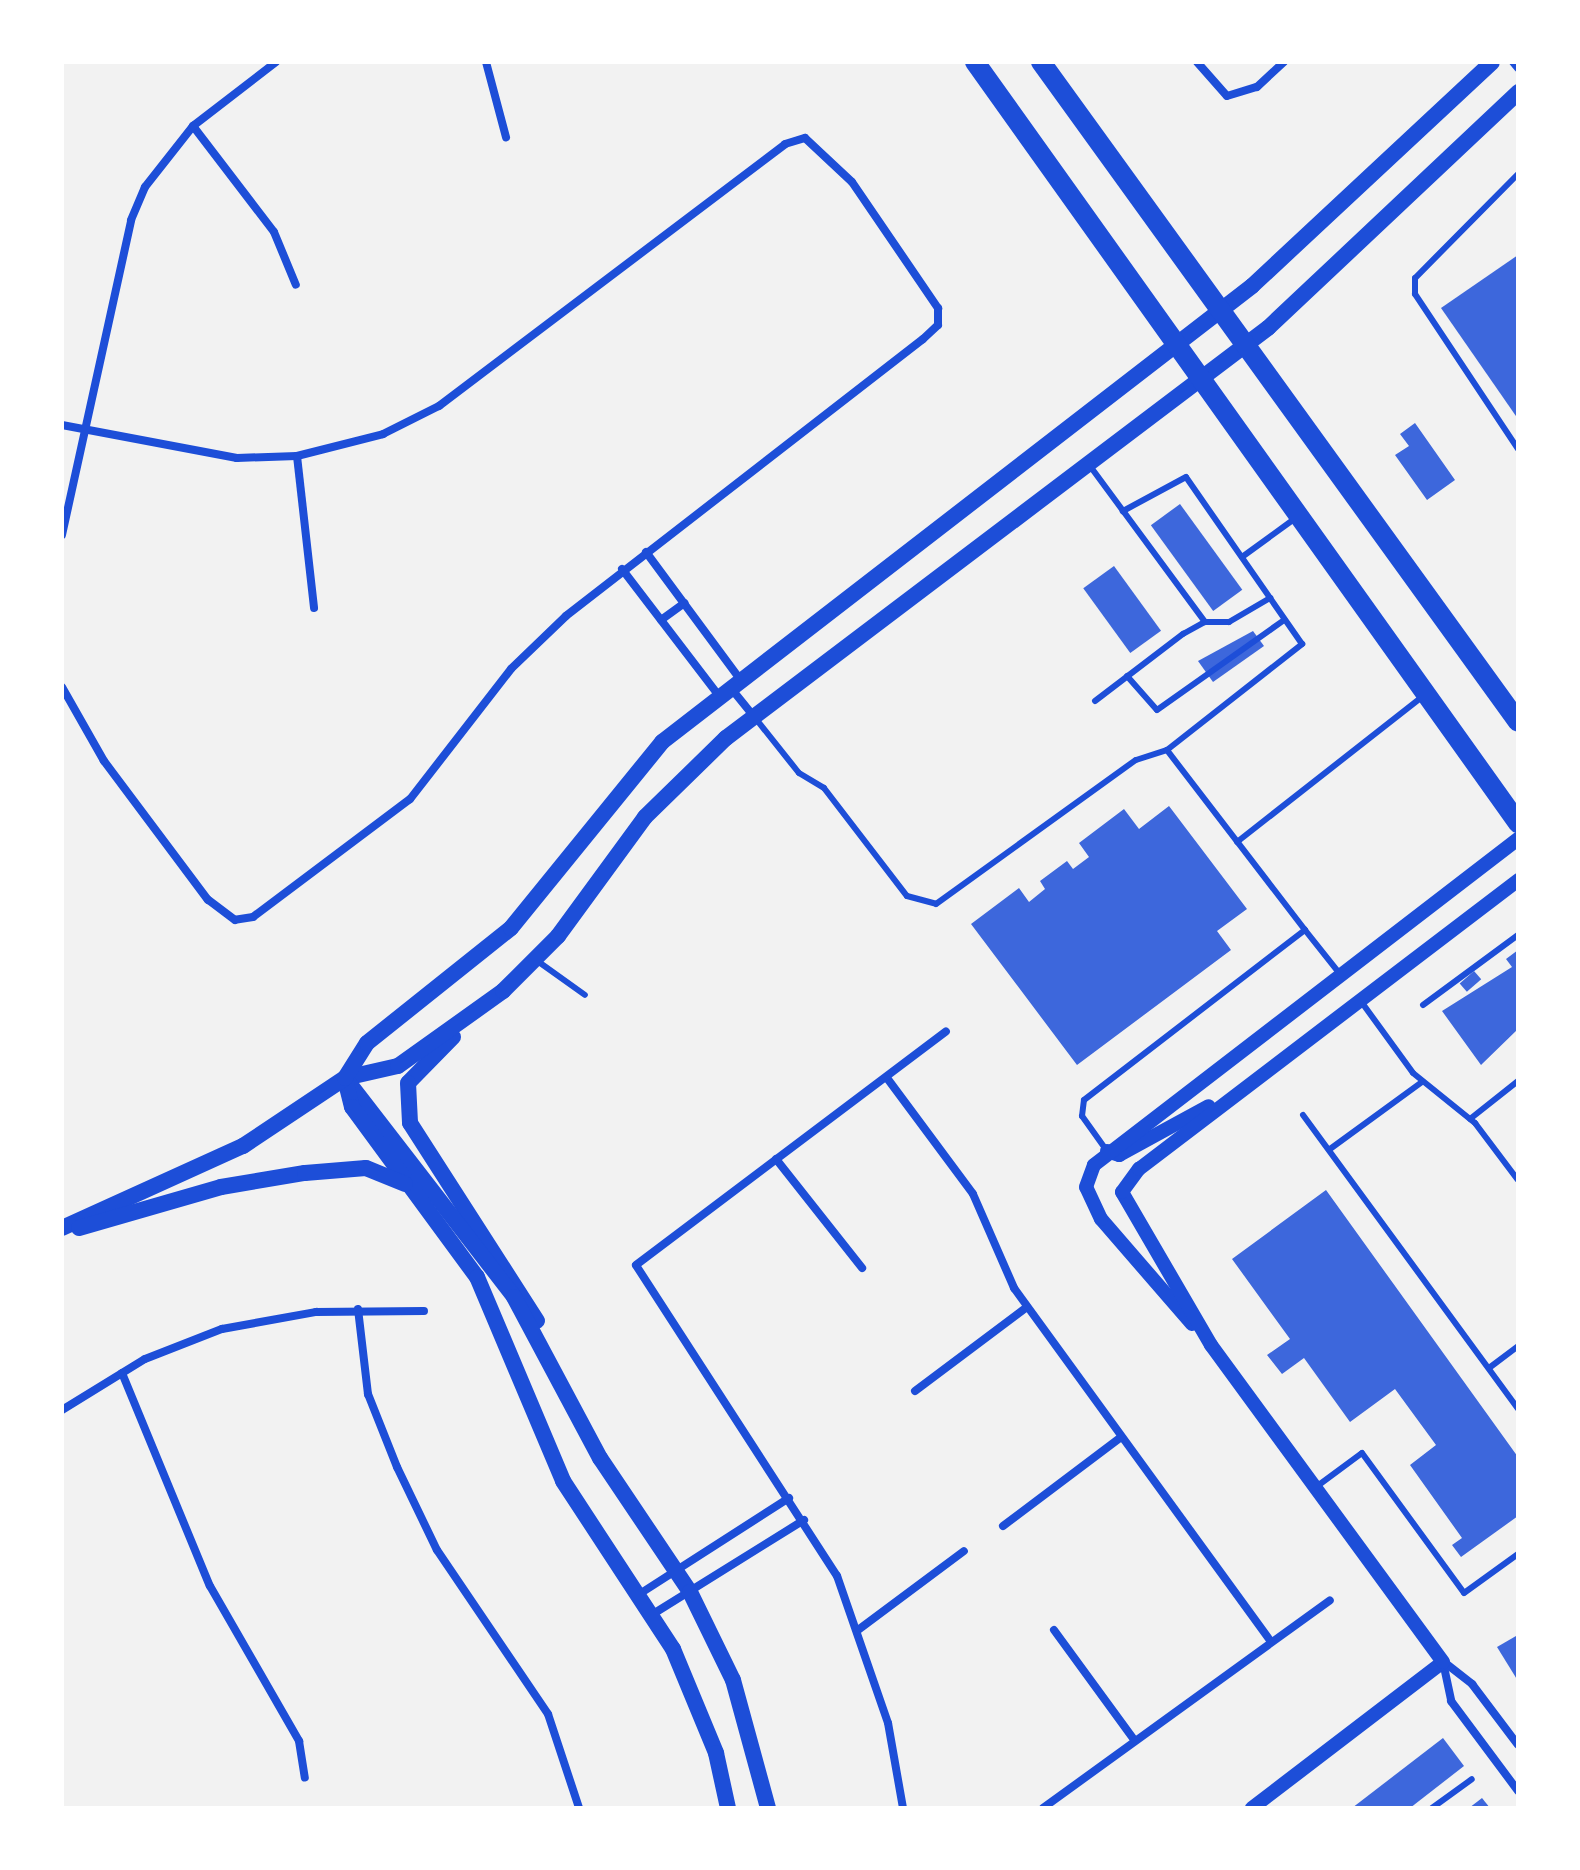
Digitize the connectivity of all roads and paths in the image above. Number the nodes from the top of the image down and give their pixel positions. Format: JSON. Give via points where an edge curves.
{"nodes":[{"id":1,"x":276,"y":62,"type":"edge"},
{"id":2,"x":486,"y":62,"type":"edge"},
{"id":3,"x":975,"y":62,"type":"edge"},
{"id":4,"x":1041,"y":62,"type":"edge"},
{"id":5,"x":1197,"y":62,"type":"edge"},
{"id":6,"x":1284,"y":62,"type":"edge"},
{"id":7,"x":1492,"y":62,"type":"edge"},
{"id":8,"x":1513,"y":62,"type":"edge"},
{"id":9,"x":1518,"y":68,"type":"edge"},
{"id":10,"x":1518,"y":92,"type":"edge"},
{"id":11,"x":193,"y":126,"type":"junction"},
{"id":12,"x":506,"y":137,"type":"dead end"},
{"id":13,"x":1518,"y":174,"type":"edge"},
{"id":14,"x":296,"y":285,"type":"dead end"},
{"id":15,"x":1221,"y":310,"type":"junction"},
{"id":16,"x":1246,"y":344,"type":"junction"},
{"id":17,"x":1177,"y":345,"type":"junction"},
{"id":18,"x":1201,"y":378,"type":"junction"},
{"id":19,"x":62,"y":425,"type":"edge"},
{"id":20,"x":85,"y":429,"type":"junction"},
{"id":21,"x":1518,"y":449,"type":"edge"},
{"id":22,"x":297,"y":456,"type":"junction"},
{"id":23,"x":1088,"y":463,"type":"junction"},
{"id":24,"x":1123,"y":511,"type":"junction"},
{"id":25,"x":1298,"y":516,"type":"junction"},
{"id":26,"x":62,"y":535,"type":"edge"},
{"id":27,"x":646,"y":552,"type":"junction"},
{"id":28,"x":1242,"y":557,"type":"junction"},
{"id":29,"x":622,"y":569,"type":"junction"},
{"id":30,"x":1270,"y":598,"type":"junction"},
{"id":31,"x":684,"y":603,"type":"junction"},
{"id":32,"x":314,"y":608,"type":"dead end"},
{"id":33,"x":661,"y":620,"type":"junction"},
{"id":34,"x":1284,"y":620,"type":"junction"},
{"id":35,"x":1205,"y":622,"type":"junction"},
{"id":36,"x":1127,"y":676,"type":"junction"},
{"id":37,"x":62,"y":687,"type":"edge"},
{"id":38,"x":730,"y":687,"type":"junction"},
{"id":39,"x":1426,"y":694,"type":"junction"},
{"id":40,"x":1095,"y":701,"type":"dead end"},
{"id":41,"x":754,"y":717,"type":"junction"},
{"id":42,"x":1518,"y":722,"type":"edge"},
{"id":43,"x":1167,"y":750,"type":"junction"},
{"id":44,"x":1518,"y":823,"type":"edge"},
{"id":45,"x":1518,"y":839,"type":"edge"},
{"id":46,"x":1237,"y":842,"type":"junction"},
{"id":47,"x":1518,"y":880,"type":"edge"},
{"id":48,"x":1305,"y":930,"type":"junction"},
{"id":49,"x":1518,"y":935,"type":"edge"},
{"id":50,"x":536,"y":960,"type":"junction"},
{"id":51,"x":1342,"y":977,"type":"junction"},
{"id":52,"x":503,"y":991,"type":"junction"},
{"id":53,"x":585,"y":995,"type":"dead end"},
{"id":54,"x":1360,"y":1000,"type":"junction"},
{"id":55,"x":1423,"y":1005,"type":"dead end"},
{"id":56,"x":946,"y":1031,"type":"dead end"},
{"id":57,"x":345,"y":1078,"type":"junction"},
{"id":58,"x":887,"y":1078,"type":"junction"},
{"id":59,"x":1518,"y":1081,"type":"edge"},
{"id":60,"x":1422,"y":1082,"type":"junction"},
{"id":61,"x":1243,"y":1089,"type":"junction"},
{"id":62,"x":1303,"y":1115,"type":"dead end"},
{"id":63,"x":1470,"y":1119,"type":"junction"},
{"id":64,"x":1330,"y":1149,"type":"junction"},
{"id":65,"x":1107,"y":1151,"type":"junction"},
{"id":66,"x":776,"y":1159,"type":"junction"},
{"id":67,"x":1518,"y":1180,"type":"edge"},
{"id":68,"x":412,"y":1188,"type":"junction"},
{"id":69,"x":62,"y":1230,"type":"edge"},
{"id":70,"x":862,"y":1268,"type":"dead end"},
{"id":71,"x":1027,"y":1307,"type":"junction"},
{"id":72,"x":358,"y":1309,"type":"junction"},
{"id":73,"x":424,"y":1311,"type":"dead end"},
{"id":74,"x":1211,"y":1345,"type":"junction"},
{"id":75,"x":1518,"y":1346,"type":"edge"},
{"id":76,"x":550,"y":1356,"type":"junction"},
{"id":77,"x":1489,"y":1368,"type":"junction"},
{"id":78,"x":122,"y":1373,"type":"junction"},
{"id":79,"x":915,"y":1391,"type":"dead end"},
{"id":80,"x":1518,"y":1409,"type":"edge"},
{"id":81,"x":62,"y":1410,"type":"edge"},
{"id":82,"x":1121,"y":1437,"type":"junction"},
{"id":83,"x":1316,"y":1487,"type":"junction"},
{"id":84,"x":789,"y":1498,"type":"junction"},
{"id":85,"x":804,"y":1520,"type":"junction"},
{"id":86,"x":1003,"y":1526,"type":"dead end"},
{"id":87,"x":964,"y":1551,"type":"dead end"},
{"id":88,"x":1518,"y":1554,"type":"edge"},
{"id":89,"x":677,"y":1570,"type":"junction"},
{"id":90,"x":690,"y":1592,"type":"junction"},
{"id":91,"x":641,"y":1593,"type":"junction"},
{"id":92,"x":1330,"y":1600,"type":"dead end"},
{"id":93,"x":653,"y":1614,"type":"junction"},
{"id":94,"x":858,"y":1630,"type":"junction"},
{"id":95,"x":1054,"y":1630,"type":"dead end"},
{"id":96,"x":1270,"y":1641,"type":"junction"},
{"id":97,"x":1443,"y":1662,"type":"junction"},
{"id":98,"x":1135,"y":1741,"type":"junction"},
{"id":99,"x":1518,"y":1745,"type":"edge"},
{"id":100,"x":305,"y":1778,"type":"dead end"},
{"id":101,"x":1472,"y":1779,"type":"dead end"},
{"id":102,"x":1518,"y":1791,"type":"edge"},
{"id":103,"x":579,"y":1808,"type":"edge"},
{"id":104,"x":728,"y":1808,"type":"edge"},
{"id":105,"x":768,"y":1808,"type":"edge"},
{"id":106,"x":903,"y":1808,"type":"edge"},
{"id":107,"x":1043,"y":1808,"type":"edge"},
{"id":108,"x":1252,"y":1808,"type":"edge"},
{"id":109,"x":1432,"y":1808,"type":"edge"}],
"edges":[{"from":1,"to":11,"type":"street"},
{"from":2,"to":12,"type":"street"},
{"from":3,"to":17,"type":"main road"},
{"from":4,"to":15,"type":"main road"},
{"from":5,"to":6,"type":"street","via":[[1227,96],[1257,87]]},
{"from":7,"to":15,"type":"main road"},
{"from":8,"to":9,"type":"street"},
{"from":10,"to":16,"type":"main road"},
{"from":11,"to":14,"type":"street","via":[[274,232]]},
{"from":11,"to":20,"type":"street","via":[[162,159],[131,220]]},
{"from":13,"to":21,"type":"lane","via":[[1415,278],[1415,294]]},
{"from":15,"to":16,"type":"main road"},
{"from":15,"to":17,"type":"main road"},
{"from":16,"to":18,"type":"main road"},
{"from":16,"to":42,"type":"main road"},
{"from":17,"to":18,"type":"main road"},
{"from":17,"to":38,"type":"main road"},
{"from":18,"to":23,"type":"main road"},
{"from":18,"to":25,"type":"main road"},
{"from":19,"to":20,"type":"street"},
{"from":20,"to":22,"type":"street","via":[[205,455]]},
{"from":20,"to":26,"type":"street"},
{"from":22,"to":27,"type":"street","via":[[383,434],[439,406],[785,144],[805,138],[860,193],[933,301],[938,325]]},
{"from":22,"to":32,"type":"street"},
{"from":23,"to":24,"type":"lane"},
{"from":23,"to":41,"type":"main road"},
{"from":24,"to":28,"type":"lane","via":[[1186,477]]},
{"from":24,"to":35,"type":"lane"},
{"from":25,"to":28,"type":"lane"},
{"from":25,"to":39,"type":"main road"},
{"from":27,"to":29,"type":"street"},
{"from":27,"to":31,"type":"street"},
{"from":28,"to":30,"type":"lane"},
{"from":29,"to":33,"type":"street"},
{"from":29,"to":37,"type":"street","via":[[511,669],[389,819],[274,904],[235,920],[185,872],[78,722]]},
{"from":30,"to":34,"type":"lane"},
{"from":30,"to":35,"type":"lane","via":[[1229,622]]},
{"from":31,"to":33,"type":"street"},
{"from":31,"to":38,"type":"street"},
{"from":33,"to":38,"type":"street"},
{"from":34,"to":36,"type":"lane","via":[[1157,710]]},
{"from":34,"to":43,"type":"lane","via":[[1302,644]]},
{"from":35,"to":36,"type":"lane"},
{"from":36,"to":40,"type":"lane"},
{"from":38,"to":41,"type":"street"},
{"from":38,"to":57,"type":"main road","via":[[619,786],[511,928],[367,1043]]},
{"from":39,"to":44,"type":"main road"},
{"from":39,"to":46,"type":"lane"},
{"from":41,"to":43,"type":"lane","via":[[799,773],[824,788],[907,896],[936,904],[1136,760]]},
{"from":41,"to":50,"type":"main road","via":[[645,817]]},
{"from":43,"to":46,"type":"lane"},
{"from":45,"to":51,"type":"street"},
{"from":46,"to":48,"type":"lane"},
{"from":47,"to":54,"type":"street"},
{"from":48,"to":51,"type":"lane"},
{"from":48,"to":65,"type":"lane","via":[[1084,1100],[1082,1116]]},
{"from":49,"to":55,"type":"lane"},
{"from":50,"to":52,"type":"main road"},
{"from":50,"to":53,"type":"lane"},
{"from":51,"to":54,"type":"street"},
{"from":51,"to":65,"type":"street"},
{"from":52,"to":57,"type":"main road","via":[[398,1066]]},
{"from":52,"to":76,"type":"main road","via":[[417,1071],[406,1104],[421,1142],[529,1298]]},
{"from":54,"to":60,"type":"lane"},
{"from":54,"to":61,"type":"street"},
{"from":56,"to":58,"type":"street"},
{"from":57,"to":68,"type":"main road","via":[[352,1107]]},
{"from":57,"to":69,"type":"main road","via":[[243,1146]]},
{"from":57,"to":76,"type":"main road","via":[[514,1297]]},
{"from":58,"to":66,"type":"street"},
{"from":58,"to":71,"type":"street","via":[[973,1194]]},
{"from":59,"to":63,"type":"lane"},
{"from":60,"to":63,"type":"lane"},
{"from":60,"to":64,"type":"lane"},
{"from":61,"to":65,"type":"street","via":[[1119,1155]]},
{"from":61,"to":74,"type":"street","via":[[1126,1183],[1124,1205]]},
{"from":62,"to":64,"type":"lane"},
{"from":63,"to":67,"type":"lane"},
{"from":64,"to":77,"type":"lane"},
{"from":65,"to":74,"type":"street","via":[[1089,1173],[1089,1197],[1125,1252]]},
{"from":66,"to":70,"type":"street"},
{"from":66,"to":84,"type":"street","via":[[636,1265]]},
{"from":68,"to":69,"type":"main road","via":[[366,1168],[317,1171],[221,1187]]},
{"from":68,"to":91,"type":"main road","via":[[477,1277],[563,1481]]},
{"from":71,"to":79,"type":"street"},
{"from":71,"to":82,"type":"street"},
{"from":72,"to":73,"type":"street"},
{"from":72,"to":78,"type":"street","via":[[222,1329]]},
{"from":72,"to":103,"type":"street","via":[[368,1394],[397,1467],[444,1561],[548,1714]]},
{"from":74,"to":83,"type":"street"},
{"from":75,"to":77,"type":"lane"},
{"from":76,"to":89,"type":"main road","via":[[600,1458]]},
{"from":77,"to":80,"type":"lane"},
{"from":78,"to":81,"type":"street"},
{"from":78,"to":100,"type":"street","via":[[210,1586],[299,1741]]},
{"from":82,"to":86,"type":"street"},
{"from":82,"to":96,"type":"street"},
{"from":83,"to":88,"type":"lane","via":[[1362,1453],[1464,1593]]},
{"from":83,"to":97,"type":"street"},
{"from":84,"to":85,"type":"street"},
{"from":84,"to":89,"type":"street"},
{"from":85,"to":90,"type":"street"},
{"from":85,"to":94,"type":"street"},
{"from":87,"to":94,"type":"street"},
{"from":89,"to":90,"type":"main road"},
{"from":89,"to":91,"type":"street"},
{"from":90,"to":93,"type":"street"},
{"from":90,"to":105,"type":"main road","via":[[733,1680]]},
{"from":91,"to":93,"type":"main road"},
{"from":92,"to":96,"type":"street"},
{"from":93,"to":104,"type":"main road","via":[[695,1696]]},
{"from":94,"to":106,"type":"street","via":[[888,1723]]},
{"from":95,"to":98,"type":"street"},
{"from":96,"to":98,"type":"street"},
{"from":97,"to":99,"type":"street","via":[[1472,1684]]},
{"from":97,"to":102,"type":"street","via":[[1451,1701]]},
{"from":97,"to":108,"type":"street"},
{"from":98,"to":107,"type":"street"},
{"from":101,"to":109,"type":"lane"}]}
